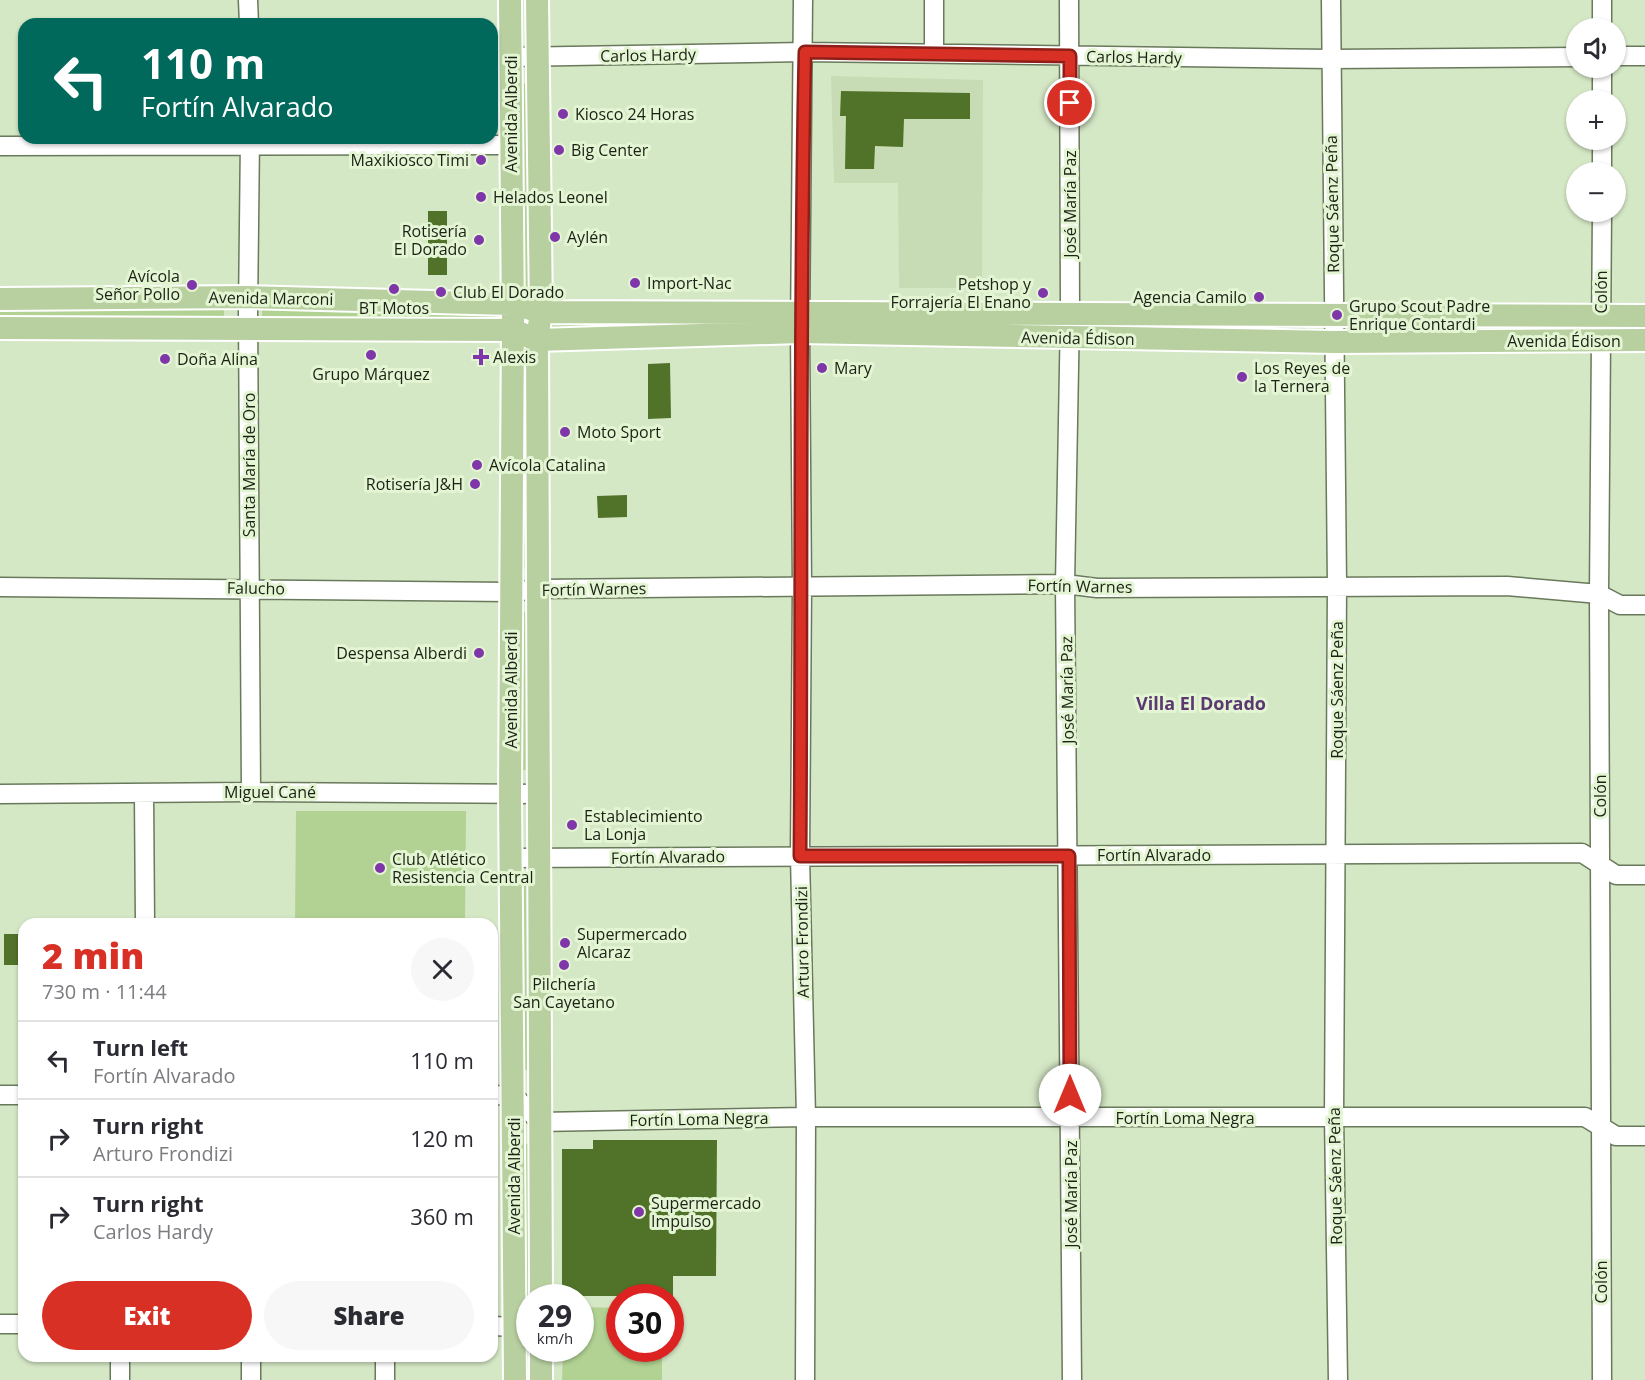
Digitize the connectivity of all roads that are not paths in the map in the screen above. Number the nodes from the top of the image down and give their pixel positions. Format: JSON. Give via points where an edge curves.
{"nodes":[{"id":1,"x":248,"y":0,"type":"edge"},
{"id":2,"x":510,"y":0,"type":"edge"},
{"id":3,"x":537,"y":0,"type":"edge"},
{"id":4,"x":803,"y":0,"type":"edge"},
{"id":5,"x":934,"y":0,"type":"edge"},
{"id":6,"x":1070,"y":0,"type":"edge"},
{"id":7,"x":1331,"y":0,"type":"edge"},
{"id":8,"x":1602,"y":0,"type":"edge"},
{"id":9,"x":249,"y":18,"type":"edge"},
{"id":10,"x":1602,"y":18,"type":"edge"},
{"id":11,"x":805,"y":52,"type":"junction"},
{"id":12,"x":934,"y":53,"type":"junction"},
{"id":13,"x":538,"y":56,"type":"junction"},
{"id":14,"x":1070,"y":56,"type":"junction"},
{"id":15,"x":1626,"y":56,"type":"edge"},
{"id":16,"x":1645,"y":56,"type":"edge"},
{"id":17,"x":511,"y":57,"type":"junction"},
{"id":18,"x":1566,"y":57,"type":"edge"},
{"id":19,"x":1331,"y":59,"type":"junction"},
{"id":20,"x":125,"y":144,"type":"edge"},
{"id":21,"x":250,"y":144,"type":"edge"},
{"id":22,"x":423,"y":144,"type":"edge"},
{"id":23,"x":510,"y":145,"type":"junction"},
{"id":24,"x":0,"y":146,"type":"edge"},
{"id":25,"x":1602,"y":222,"type":"edge"},
{"id":26,"x":248,"y":297,"type":"junction"},
{"id":27,"x":0,"y":299,"type":"edge"},
{"id":28,"x":512,"y":304,"type":"junction"},
{"id":29,"x":541,"y":312,"type":"junction"},
{"id":30,"x":1070,"y":313,"type":"junction"},
{"id":31,"x":1333,"y":315,"type":"junction"},
{"id":32,"x":1601,"y":316,"type":"junction"},
{"id":33,"x":1645,"y":316,"type":"edge"},
{"id":34,"x":800,"y":322,"type":"junction"},
{"id":35,"x":0,"y":328,"type":"edge"},
{"id":36,"x":249,"y":329,"type":"junction"},
{"id":37,"x":513,"y":330,"type":"junction"},
{"id":38,"x":1069,"y":337,"type":"junction"},
{"id":39,"x":537,"y":340,"type":"junction"},
{"id":40,"x":1645,"y":340,"type":"edge"},
{"id":41,"x":1600,"y":341,"type":"junction"},
{"id":42,"x":1334,"y":342,"type":"junction"},
{"id":43,"x":1065,"y":585,"type":"junction"},
{"id":44,"x":1338,"y":585,"type":"junction"},
{"id":45,"x":0,"y":587,"type":"edge"},
{"id":46,"x":250,"y":587,"type":"junction"},
{"id":47,"x":802,"y":587,"type":"junction"},
{"id":48,"x":539,"y":589,"type":"junction"},
{"id":49,"x":511,"y":592,"type":"junction"},
{"id":50,"x":1599,"y":594,"type":"junction"},
{"id":51,"x":1645,"y":605,"type":"edge"},
{"id":52,"x":251,"y":792,"type":"junction"},
{"id":53,"x":510,"y":794,"type":"junction"},
{"id":54,"x":539,"y":794,"type":"junction"},
{"id":55,"x":0,"y":795,"type":"edge"},
{"id":56,"x":144,"y":795,"type":"junction"},
{"id":57,"x":1336,"y":854,"type":"junction"},
{"id":58,"x":800,"y":856,"type":"junction"},
{"id":59,"x":1069,"y":856,"type":"junction"},
{"id":60,"x":512,"y":858,"type":"junction"},
{"id":61,"x":539,"y":858,"type":"junction"},
{"id":62,"x":1600,"y":866,"type":"junction"},
{"id":63,"x":1645,"y":875,"type":"edge"},
{"id":64,"x":145,"y":918,"type":"edge"},
{"id":65,"x":0,"y":1095,"type":"edge"},
{"id":66,"x":18,"y":1095,"type":"edge"},
{"id":67,"x":503,"y":1096,"type":"edge"},
{"id":68,"x":1334,"y":1116,"type":"junction"},
{"id":69,"x":806,"y":1117,"type":"junction"},
{"id":70,"x":1070,"y":1119,"type":"junction"},
{"id":71,"x":540,"y":1122,"type":"junction"},
{"id":72,"x":1600,"y":1127,"type":"junction"},
{"id":73,"x":1645,"y":1136,"type":"edge"},
{"id":74,"x":541,"y":1284,"type":"edge"},
{"id":75,"x":0,"y":1324,"type":"edge"},
{"id":76,"x":18,"y":1324,"type":"edge"},
{"id":77,"x":503,"y":1327,"type":"edge"},
{"id":78,"x":120,"y":1362,"type":"edge"},
{"id":79,"x":251,"y":1362,"type":"edge"},
{"id":80,"x":385,"y":1362,"type":"edge"},
{"id":81,"x":541,"y":1362,"type":"edge"},
{"id":82,"x":120,"y":1380,"type":"edge"},
{"id":83,"x":251,"y":1380,"type":"edge"},
{"id":84,"x":385,"y":1380,"type":"edge"},
{"id":85,"x":515,"y":1380,"type":"edge"},
{"id":86,"x":541,"y":1380,"type":"edge"},
{"id":87,"x":805,"y":1380,"type":"edge"},
{"id":88,"x":1072,"y":1380,"type":"edge"},
{"id":89,"x":1338,"y":1380,"type":"edge"},
{"id":90,"x":1602,"y":1380,"type":"edge"}],
"edges":[{"from":1,"to":9,"type":"street"},
{"from":2,"to":17,"type":"main road","name":"Avenida Alberdi"},
{"from":3,"to":13,"type":"main road","name":"Avenida Alberdi"},
{"from":4,"to":11,"type":"street","name":"Arturo Frondizi"},
{"from":5,"to":12,"type":"street"},
{"from":6,"to":14,"type":"street","name":"José María Paz"},
{"from":7,"to":19,"type":"street","name":"Roque Sáenz Peña"},
{"from":8,"to":10,"type":"street"},
{"from":11,"to":12,"type":"street","name":"Carlos Hardy"},
{"from":11,"to":13,"type":"street","name":"Carlos Hardy"},
{"from":11,"to":34,"type":"street","name":"Arturo Frondizi"},
{"from":12,"to":14,"type":"street","name":"Carlos Hardy"},
{"from":13,"to":17,"type":"street","name":"Carlos Hardy"},
{"from":13,"to":29,"type":"main road","name":"Avenida Alberdi"},
{"from":14,"to":19,"type":"street","name":"Carlos Hardy"},
{"from":14,"to":30,"type":"street","name":"José María Paz"},
{"from":15,"to":16,"type":"street"},
{"from":17,"to":23,"type":"main road","name":"Avenida Alberdi"},
{"from":18,"to":19,"type":"street","name":"Carlos Hardy"},
{"from":19,"to":31,"type":"street","name":"Roque Sáenz Peña"},
{"from":20,"to":24,"type":"street"},
{"from":21,"to":26,"type":"street","name":"Santa María de Oro"},
{"from":22,"to":23,"type":"street"},
{"from":23,"to":28,"type":"main road","name":"Avenida Alberdi"},
{"from":25,"to":32,"type":"street","name":"Colón"},
{"from":26,"to":27,"type":"main road","name":"Avenida Marconi"},
{"from":26,"to":28,"type":"main road","name":"Avenida Marconi"},
{"from":26,"to":36,"type":"street","name":"Santa María de Oro"},
{"from":28,"to":29,"type":"main road","name":"Avenida Marconi"},
{"from":28,"to":37,"type":"main road","name":"Avenida Alberdi"},
{"from":29,"to":34,"type":"main road","name":"Avenida Édison"},
{"from":29,"to":39,"type":"main road","name":"Avenida Alberdi"},
{"from":30,"to":31,"type":"main road","name":"Avenida Édison"},
{"from":30,"to":34,"type":"main road","name":"Avenida Édison"},
{"from":30,"to":38,"type":"street","name":"José María Paz"},
{"from":31,"to":32,"type":"main road","name":"Avenida Édison"},
{"from":31,"to":42,"type":"street","name":"Roque Sáenz Peña"},
{"from":32,"to":33,"type":"main road","name":"Avenida Édison"},
{"from":32,"to":41,"type":"street","name":"Colón"},
{"from":34,"to":38,"type":"main road","name":"Avenida Édison"},
{"from":34,"to":39,"type":"main road","name":"Avenida Édison"},
{"from":34,"to":47,"type":"street","name":"Arturo Frondizi"},
{"from":35,"to":36,"type":"main road","name":"Avenida Marconi"},
{"from":36,"to":37,"type":"main road","name":"Avenida Marconi"},
{"from":36,"to":46,"type":"street","name":"Santa María de Oro"},
{"from":37,"to":39,"type":"main road","name":"Avenida Édison"},
{"from":37,"to":49,"type":"main road","name":"Avenida Alberdi"},
{"from":38,"to":42,"type":"main road","name":"Avenida Édison"},
{"from":38,"to":43,"type":"street","name":"José María Paz"},
{"from":39,"to":48,"type":"main road","name":"Avenida Alberdi"},
{"from":40,"to":41,"type":"main road","name":"Avenida Édison"},
{"from":41,"to":42,"type":"main road","name":"Avenida Édison"},
{"from":41,"to":50,"type":"street","name":"Colón"},
{"from":42,"to":44,"type":"street","name":"Roque Sáenz Peña"},
{"from":43,"to":44,"type":"street","name":"Fortín Warnes","via":[[1097,588]]},
{"from":43,"to":47,"type":"street","name":"Fortín Warnes"},
{"from":43,"to":59,"type":"street","name":"José María Paz"},
{"from":44,"to":50,"type":"street","name":"Fortín Warnes","via":[[1507,586]]},
{"from":44,"to":57,"type":"street","name":"Roque Sáenz Peña"},
{"from":45,"to":46,"type":"street","name":"Falucho"},
{"from":46,"to":49,"type":"street","name":"Falucho"},
{"from":46,"to":52,"type":"street","name":"Santa María de Oro"},
{"from":47,"to":48,"type":"street","name":"Fortín Warnes"},
{"from":47,"to":58,"type":"street","name":"Arturo Frondizi"},
{"from":48,"to":49,"type":"street","name":"Fortín Warnes"},
{"from":48,"to":54,"type":"main road","name":"Avenida Alberdi"},
{"from":49,"to":53,"type":"main road","name":"Avenida Alberdi"},
{"from":50,"to":51,"type":"street","name":"Fortín Warnes","via":[[1620,605]]},
{"from":50,"to":62,"type":"street","name":"Colón"},
{"from":52,"to":53,"type":"street","name":"Miguel Cané"},
{"from":52,"to":56,"type":"street","name":"Miguel Cané"},
{"from":53,"to":54,"type":"street","name":"Miguel Cané"},
{"from":53,"to":60,"type":"main road","name":"Avenida Alberdi"},
{"from":54,"to":61,"type":"main road","name":"Avenida Alberdi"},
{"from":55,"to":56,"type":"street","name":"Miguel Cané"},
{"from":56,"to":64,"type":"street"},
{"from":57,"to":59,"type":"street","name":"Fortín Alvarado"},
{"from":57,"to":62,"type":"street","name":"Fortín Alvarado","via":[[1582,853]]},
{"from":57,"to":68,"type":"street","name":"Roque Sáenz Peña"},
{"from":58,"to":59,"type":"street","name":"Fortín Alvarado"},
{"from":58,"to":61,"type":"street","name":"Fortín Alvarado"},
{"from":58,"to":69,"type":"street","name":"Arturo Frondizi"},
{"from":59,"to":70,"type":"street","name":"José María Paz"},
{"from":60,"to":61,"type":"street","name":"Fortín Alvarado"},
{"from":60,"to":67,"type":"main road","name":"Avenida Alberdi"},
{"from":61,"to":71,"type":"main road","name":"Avenida Alberdi"},
{"from":62,"to":63,"type":"street","name":"Fortín Alvarado","via":[[1616,875]]},
{"from":62,"to":72,"type":"street","name":"Colón"},
{"from":65,"to":66,"type":"street"},
{"from":67,"to":71,"type":"street"},
{"from":67,"to":77,"type":"main road","name":"Avenida Alberdi"},
{"from":68,"to":70,"type":"street","name":"Fortín Loma Negra"},
{"from":68,"to":72,"type":"street","name":"Fortín Loma Negra","via":[[1585,1117]]},
{"from":68,"to":89,"type":"street","name":"Roque Sáenz Peña"},
{"from":69,"to":70,"type":"street","name":"Fortín Loma Negra"},
{"from":69,"to":71,"type":"street","name":"Fortín Loma Negra"},
{"from":69,"to":87,"type":"street","name":"Arturo Frondizi"},
{"from":70,"to":88,"type":"street","name":"José María Paz"},
{"from":71,"to":74,"type":"main road","name":"Avenida Alberdi"},
{"from":72,"to":73,"type":"street","name":"Fortín Loma Negra","via":[[1616,1136]]},
{"from":72,"to":90,"type":"street","name":"Colón"},
{"from":75,"to":76,"type":"street"},
{"from":77,"to":85,"type":"main road","name":"Avenida Alberdi"},
{"from":78,"to":82,"type":"street"},
{"from":79,"to":83,"type":"street"},
{"from":80,"to":84,"type":"street"},
{"from":81,"to":86,"type":"main road"}]}
